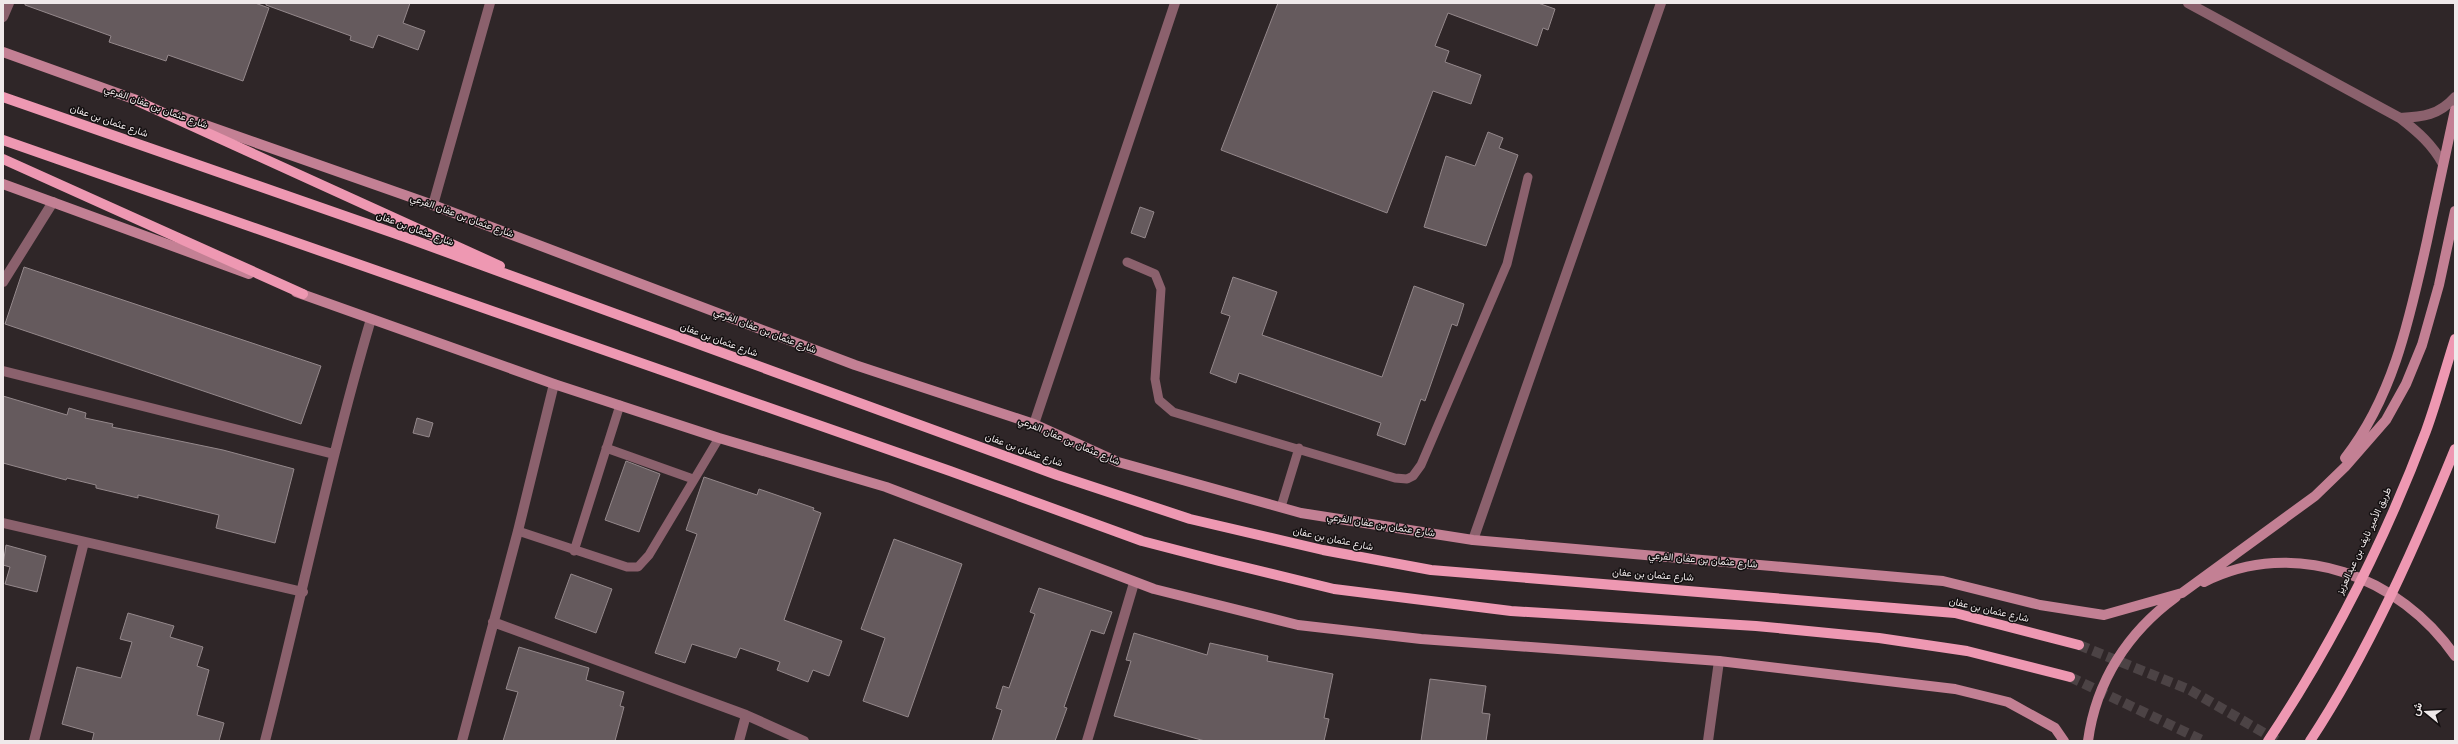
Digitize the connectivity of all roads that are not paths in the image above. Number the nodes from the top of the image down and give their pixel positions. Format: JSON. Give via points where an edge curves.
{"nodes":[{"id":1,"x":9,"y":3,"type":"edge"},
{"id":2,"x":490,"y":3,"type":"edge"},
{"id":3,"x":1175,"y":3,"type":"edge"},
{"id":4,"x":1661,"y":3,"type":"edge"},
{"id":5,"x":2188,"y":3,"type":"edge"},
{"id":6,"x":3,"y":17,"type":"edge"},
{"id":7,"x":3,"y":52,"type":"edge"},
{"id":8,"x":3,"y":97,"type":"edge"},
{"id":9,"x":2455,"y":97,"type":"edge"},
{"id":10,"x":134,"y":100,"type":"junction"},
{"id":11,"x":2455,"y":110,"type":"edge"},
{"id":12,"x":2400,"y":118,"type":"junction"},
{"id":13,"x":3,"y":140,"type":"edge"},
{"id":14,"x":3,"y":159,"type":"edge"},
{"id":15,"x":2443,"y":164,"type":"junction"},
{"id":16,"x":1528,"y":178,"type":"dead end"},
{"id":17,"x":3,"y":184,"type":"edge"},
{"id":18,"x":53,"y":202,"type":"junction"},
{"id":19,"x":433,"y":205,"type":"junction"},
{"id":20,"x":2455,"y":211,"type":"edge"},
{"id":21,"x":1127,"y":262,"type":"dead end"},
{"id":22,"x":3,"y":282,"type":"edge"},
{"id":23,"x":303,"y":294,"type":"junction"},
{"id":24,"x":578,"y":302,"type":"junction"},
{"id":25,"x":371,"y":319,"type":"junction"},
{"id":26,"x":2455,"y":339,"type":"edge"},
{"id":27,"x":3,"y":371,"type":"edge"},
{"id":28,"x":554,"y":384,"type":"junction"},
{"id":29,"x":620,"y":405,"type":"junction"},
{"id":30,"x":1034,"y":424,"type":"junction"},
{"id":31,"x":719,"y":438,"type":"junction"},
{"id":32,"x":606,"y":448,"type":"junction"},
{"id":33,"x":1299,"y":448,"type":"junction"},
{"id":34,"x":2455,"y":450,"type":"edge"},
{"id":35,"x":334,"y":454,"type":"junction"},
{"id":36,"x":694,"y":479,"type":"junction"},
{"id":37,"x":2315,"y":496,"type":"junction"},
{"id":38,"x":1281,"y":507,"type":"junction"},
{"id":39,"x":3,"y":523,"type":"edge"},
{"id":40,"x":518,"y":531,"type":"junction"},
{"id":41,"x":1473,"y":540,"type":"junction"},
{"id":42,"x":84,"y":542,"type":"junction"},
{"id":43,"x":574,"y":551,"type":"junction"},
{"id":44,"x":1134,"y":583,"type":"junction"},
{"id":45,"x":303,"y":592,"type":"junction"},
{"id":46,"x":2182,"y":593,"type":"junction"},
{"id":47,"x":493,"y":622,"type":"junction"},
{"id":48,"x":2079,"y":645,"type":"tunnel mouth"},
{"id":49,"x":2455,"y":656,"type":"edge"},
{"id":50,"x":1719,"y":661,"type":"junction"},
{"id":51,"x":2070,"y":677,"type":"tunnel mouth"},
{"id":52,"x":746,"y":715,"type":"junction"},
{"id":53,"x":34,"y":741,"type":"edge"},
{"id":54,"x":265,"y":741,"type":"edge"},
{"id":55,"x":462,"y":741,"type":"edge"},
{"id":56,"x":739,"y":741,"type":"edge"},
{"id":57,"x":804,"y":741,"type":"edge"},
{"id":58,"x":1087,"y":741,"type":"edge"},
{"id":59,"x":1708,"y":741,"type":"edge"},
{"id":60,"x":2064,"y":741,"type":"edge"},
{"id":61,"x":2088,"y":741,"type":"edge"},
{"id":62,"x":2268,"y":741,"type":"edge"},
{"id":63,"x":2310,"y":741,"type":"edge"}],
"edges":[{"from":1,"to":6,"type":"street"},
{"from":2,"to":19,"type":"street"},
{"from":3,"to":30,"type":"street"},
{"from":4,"to":41,"type":"street"},
{"from":5,"to":12,"type":"street"},
{"from":7,"to":10,"type":"main road","name":"شارع عثمان بن عفان الفرعي"},
{"from":8,"to":24,"type":"main road","name":"شارع عثمان بن عفان","via":[[405,237]]},
{"from":9,"to":12,"type":"street","via":[[2436,113]]},
{"from":10,"to":19,"type":"main road","name":"شارع عثمان بن عفان الفرعي"},
{"from":10,"to":24,"type":"main road"},
{"from":11,"to":15,"type":"main road"},
{"from":12,"to":15,"type":"street","via":[[2436,150]]},
{"from":13,"to":51,"type":"main road","via":[[1142,541],[1334,589],[1511,611],[1756,626],[1879,638],[1967,651]]},
{"from":14,"to":23,"type":"main road"},
{"from":15,"to":37,"type":"main road","via":[[2420,274],[2395,363],[2368,424]]},
{"from":16,"to":33,"type":"lane","via":[[1507,264],[1421,465],[1413,476],[1407,479],[1385,476]]},
{"from":17,"to":18,"type":"main road"},
{"from":18,"to":22,"type":"street"},
{"from":18,"to":23,"type":"main road"},
{"from":19,"to":30,"type":"main road","name":"شارع عثمان بن عفان الفرعي","via":[[855,365]]},
{"from":20,"to":37,"type":"main road","via":[[2422,345],[2406,384],[2386,420],[2345,467]]},
{"from":21,"to":33,"type":"lane","via":[[1155,274],[1161,289],[1155,379],[1159,400],[1173,412]]},
{"from":23,"to":25,"type":"main road"},
{"from":24,"to":48,"type":"main road","name":"شارع عثمان بن عفان","via":[[1057,475],[1190,519],[1323,550],[1431,570],[1955,613]]},
{"from":25,"to":28,"type":"main road"},
{"from":25,"to":35,"type":"street"},
{"from":26,"to":62,"type":"main road","name":"طريق الأمير نايف بن عبدالعزيز","via":[[2426,430],[2390,519],[2335,630]]},
{"from":27,"to":35,"type":"street"},
{"from":28,"to":29,"type":"main road"},
{"from":28,"to":40,"type":"street"},
{"from":29,"to":31,"type":"main road"},
{"from":29,"to":32,"type":"lane"},
{"from":30,"to":38,"type":"main road","name":"شارع عثمان بن عفان الفرعي","via":[[1118,462]]},
{"from":31,"to":36,"type":"lane"},
{"from":31,"to":44,"type":"main road","via":[[886,487]]},
{"from":32,"to":36,"type":"lane"},
{"from":32,"to":43,"type":"lane"},
{"from":33,"to":38,"type":"lane"},
{"from":34,"to":63,"type":"main road","via":[[2421,533],[2360,654]]},
{"from":35,"to":45,"type":"street"},
{"from":36,"to":43,"type":"lane","via":[[649,556],[638,567],[627,567]]},
{"from":37,"to":46,"type":"main road"},
{"from":38,"to":41,"type":"main road","name":"شارع عثمان بن عفان الفرعي","via":[[1301,513]]},
{"from":39,"to":42,"type":"street"},
{"from":40,"to":43,"type":"lane"},
{"from":40,"to":47,"type":"street"},
{"from":41,"to":46,"type":"main road","name":"شارع عثمان بن عفان الفرعي","via":[[1943,581],[2040,605],[2104,615]]},
{"from":42,"to":45,"type":"street"},
{"from":42,"to":53,"type":"street"},
{"from":44,"to":50,"type":"main road","via":[[1298,625],[1421,639]]},
{"from":44,"to":58,"type":"street"},
{"from":45,"to":54,"type":"street"},
{"from":46,"to":49,"type":"main road","via":[[2211,579],[2241,569],[2273,564],[2305,564],[2336,570],[2366,580],[2395,595],[2420,614],[2442,637]]},
{"from":46,"to":61,"type":"main road","via":[[2145,622],[2116,660],[2096,703]]},
{"from":47,"to":52,"type":"street"},
{"from":47,"to":55,"type":"street"},
{"from":50,"to":59,"type":"street"},
{"from":50,"to":60,"type":"main road","via":[[1955,689],[2008,702],[2055,728]]},
{"from":52,"to":56,"type":"street"},
{"from":52,"to":57,"type":"street"}]}
